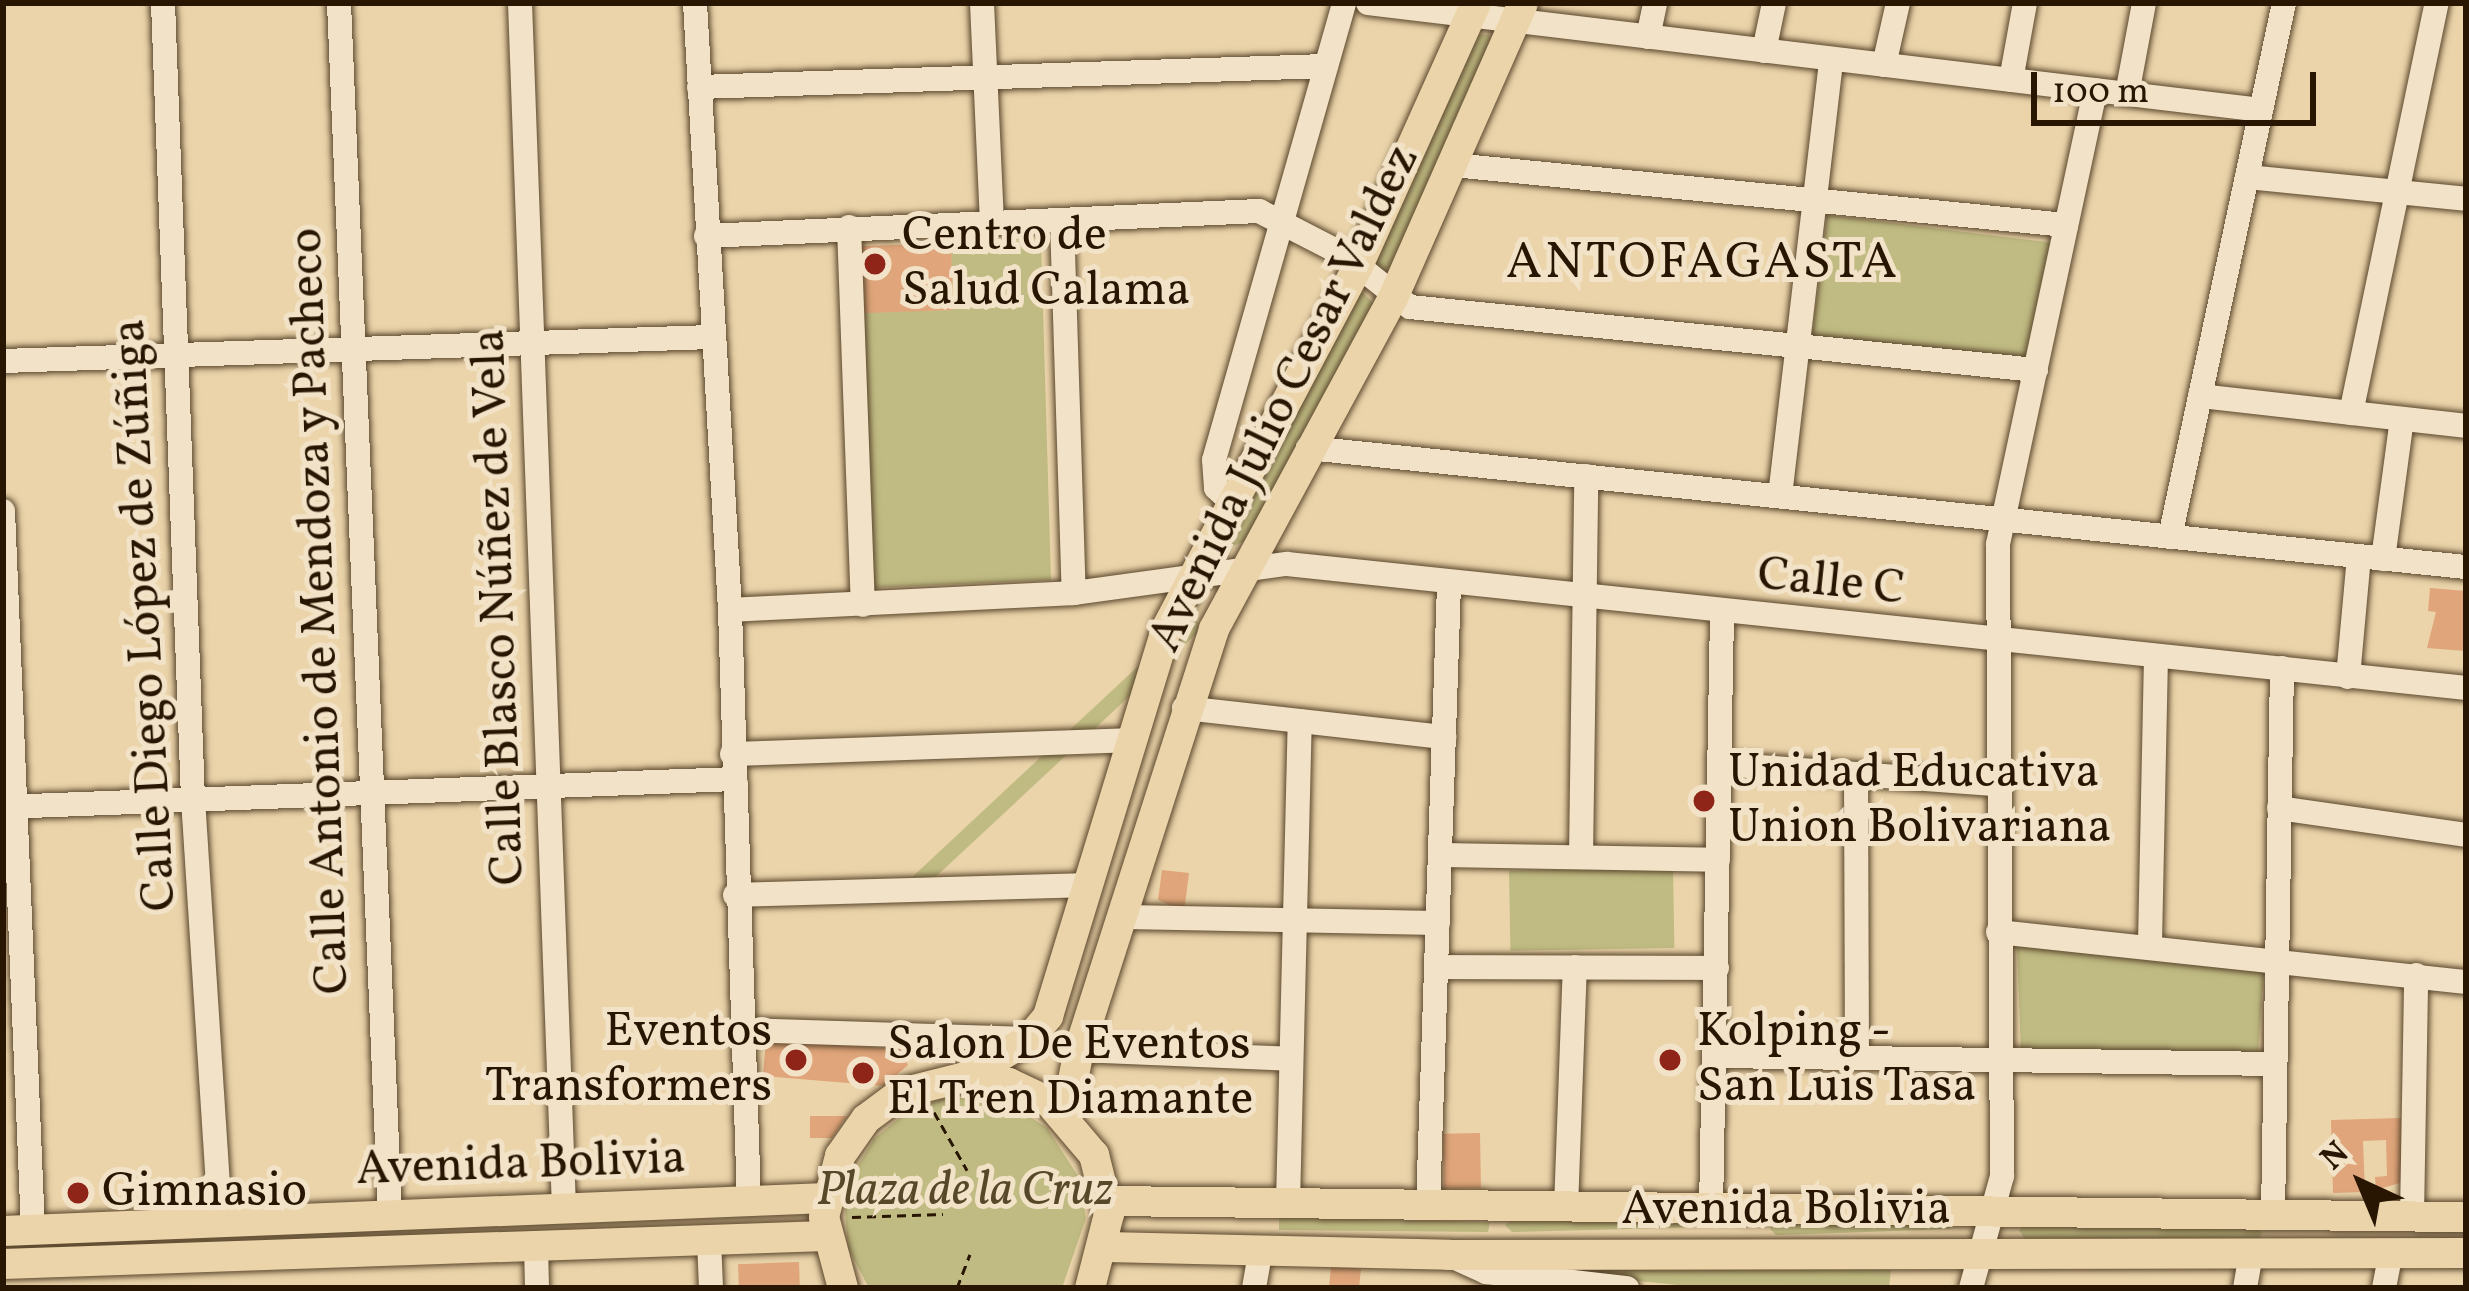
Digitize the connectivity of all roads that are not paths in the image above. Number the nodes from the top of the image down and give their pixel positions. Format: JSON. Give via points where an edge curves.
{"nodes":[{"id":1,"x":163,"y":3,"type":"edge"},
{"id":2,"x":339,"y":3,"type":"edge"},
{"id":3,"x":520,"y":3,"type":"edge"},
{"id":4,"x":695,"y":3,"type":"edge"},
{"id":5,"x":982,"y":3,"type":"edge"},
{"id":6,"x":1344,"y":3,"type":"edge"},
{"id":7,"x":1368,"y":3,"type":"edge"},
{"id":8,"x":1654,"y":3,"type":"edge"},
{"id":9,"x":1774,"y":3,"type":"edge"},
{"id":10,"x":1898,"y":3,"type":"edge"},
{"id":11,"x":2026,"y":3,"type":"edge"},
{"id":12,"x":2144,"y":3,"type":"edge"},
{"id":13,"x":2284,"y":3,"type":"edge"},
{"id":14,"x":2437,"y":3,"type":"edge"},
{"id":15,"x":1473,"y":9,"type":"edge"},
{"id":16,"x":1519,"y":12,"type":"edge"},
{"id":17,"x":1648,"y":37,"type":"junction"},
{"id":18,"x":1764,"y":51,"type":"junction"},
{"id":19,"x":1831,"y":59,"type":"junction"},
{"id":20,"x":1884,"y":65,"type":"junction"},
{"id":21,"x":1326,"y":66,"type":"junction"},
{"id":22,"x":983,"y":73,"type":"junction"},
{"id":23,"x":2011,"y":80,"type":"junction"},
{"id":24,"x":699,"y":87,"type":"junction"},
{"id":25,"x":2095,"y":90,"type":"junction"},
{"id":26,"x":2127,"y":94,"type":"junction"},
{"id":27,"x":2261,"y":110,"type":"junction"},
{"id":28,"x":1453,"y":165,"type":"junction"},
{"id":29,"x":2247,"y":177,"type":"junction"},
{"id":30,"x":2397,"y":192,"type":"junction"},
{"id":31,"x":2466,"y":199,"type":"edge"},
{"id":32,"x":1814,"y":203,"type":"junction"},
{"id":33,"x":1062,"y":220,"type":"junction"},
{"id":34,"x":1282,"y":221,"type":"junction"},
{"id":35,"x":992,"y":224,"type":"junction"},
{"id":36,"x":2066,"y":225,"type":"junction"},
{"id":37,"x":849,"y":227,"type":"junction"},
{"id":38,"x":706,"y":236,"type":"junction"},
{"id":39,"x":1358,"y":266,"type":"junction"},
{"id":40,"x":1393,"y":298,"type":"junction"},
{"id":41,"x":710,"y":338,"type":"junction"},
{"id":42,"x":533,"y":344,"type":"junction"},
{"id":43,"x":352,"y":347,"type":"junction"},
{"id":44,"x":1798,"y":347,"type":"junction"},
{"id":45,"x":176,"y":356,"type":"junction"},
{"id":46,"x":3,"y":361,"type":"edge"},
{"id":47,"x":2036,"y":370,"type":"junction"},
{"id":48,"x":2200,"y":396,"type":"junction"},
{"id":49,"x":2350,"y":413,"type":"junction"},
{"id":50,"x":2402,"y":419,"type":"junction"},
{"id":51,"x":2466,"y":426,"type":"edge"},
{"id":52,"x":1308,"y":448,"type":"junction"},
{"id":53,"x":1586,"y":476,"type":"junction"},
{"id":54,"x":1780,"y":496,"type":"junction"},
{"id":55,"x":1230,"y":501,"type":"junction"},
{"id":56,"x":3,"y":512,"type":"edge"},
{"id":57,"x":2004,"y":519,"type":"junction"},
{"id":58,"x":2170,"y":537,"type":"junction"},
{"id":59,"x":2371,"y":557,"type":"junction"},
{"id":60,"x":2466,"y":567,"type":"edge"},
{"id":61,"x":1247,"y":568,"type":"junction"},
{"id":62,"x":1188,"y":578,"type":"junction"},
{"id":63,"x":1449,"y":585,"type":"junction"},
{"id":64,"x":1074,"y":593,"type":"junction"},
{"id":65,"x":1587,"y":600,"type":"junction"},
{"id":66,"x":863,"y":605,"type":"junction"},
{"id":67,"x":730,"y":610,"type":"junction"},
{"id":68,"x":1722,"y":614,"type":"junction"},
{"id":69,"x":1995,"y":643,"type":"junction"},
{"id":70,"x":2156,"y":656,"type":"junction"},
{"id":71,"x":2282,"y":668,"type":"junction"},
{"id":72,"x":2348,"y":676,"type":"junction"},
{"id":73,"x":2466,"y":688,"type":"edge"},
{"id":74,"x":1184,"y":709,"type":"junction"},
{"id":75,"x":1300,"y":722,"type":"junction"},
{"id":76,"x":1444,"y":737,"type":"junction"},
{"id":77,"x":1130,"y":740,"type":"junction"},
{"id":78,"x":1720,"y":764,"type":"junction"},
{"id":79,"x":734,"y":767,"type":"junction"},
{"id":80,"x":1856,"y":774,"type":"junction"},
{"id":81,"x":549,"y":784,"type":"junction"},
{"id":82,"x":1995,"y":784,"type":"junction"},
{"id":83,"x":370,"y":792,"type":"junction"},
{"id":84,"x":194,"y":799,"type":"junction"},
{"id":85,"x":10,"y":807,"type":"edge"},
{"id":86,"x":2279,"y":808,"type":"junction"},
{"id":87,"x":2466,"y":835,"type":"edge"},
{"id":88,"x":1440,"y":855,"type":"junction"},
{"id":89,"x":1581,"y":856,"type":"junction"},
{"id":90,"x":1718,"y":860,"type":"junction"},
{"id":91,"x":1088,"y":885,"type":"junction"},
{"id":92,"x":735,"y":895,"type":"junction"},
{"id":93,"x":1126,"y":917,"type":"junction"},
{"id":94,"x":1293,"y":918,"type":"junction"},
{"id":95,"x":1438,"y":923,"type":"junction"},
{"id":96,"x":1998,"y":932,"type":"junction"},
{"id":97,"x":2150,"y":943,"type":"junction"},
{"id":98,"x":2277,"y":956,"type":"junction"},
{"id":99,"x":1436,"y":967,"type":"junction"},
{"id":100,"x":1575,"y":968,"type":"junction"},
{"id":101,"x":1717,"y":968,"type":"junction"},
{"id":102,"x":2416,"y":976,"type":"junction"},
{"id":103,"x":2466,"y":982,"type":"edge"},
{"id":104,"x":742,"y":1030,"type":"junction"},
{"id":105,"x":1029,"y":1040,"type":"junction"},
{"id":106,"x":1079,"y":1050,"type":"junction"},
{"id":107,"x":1717,"y":1055,"type":"junction"},
{"id":108,"x":1857,"y":1055,"type":"junction"},
{"id":109,"x":1999,"y":1058,"type":"junction"},
{"id":110,"x":1291,"y":1059,"type":"junction"},
{"id":111,"x":2275,"y":1064,"type":"junction"},
{"id":112,"x":965,"y":1076,"type":"junction"},
{"id":113,"x":1066,"y":1116,"type":"junction"},
{"id":114,"x":826,"y":1198,"type":"junction"},
{"id":115,"x":749,"y":1201,"type":"junction"},
{"id":116,"x":1108,"y":1201,"type":"junction"},
{"id":117,"x":1288,"y":1203,"type":"junction"},
{"id":118,"x":1428,"y":1205,"type":"junction"},
{"id":119,"x":564,"y":1208,"type":"junction"},
{"id":120,"x":1566,"y":1208,"type":"junction"},
{"id":121,"x":1711,"y":1210,"type":"junction"},
{"id":122,"x":1990,"y":1213,"type":"junction"},
{"id":123,"x":390,"y":1215,"type":"junction"},
{"id":124,"x":2272,"y":1215,"type":"junction"},
{"id":125,"x":2412,"y":1216,"type":"junction"},
{"id":126,"x":2466,"y":1217,"type":"edge"},
{"id":127,"x":220,"y":1222,"type":"junction"},
{"id":128,"x":18,"y":1230,"type":"edge"},
{"id":129,"x":826,"y":1236,"type":"junction"},
{"id":130,"x":710,"y":1240,"type":"junction"},
{"id":131,"x":536,"y":1246,"type":"junction"},
{"id":132,"x":1106,"y":1246,"type":"junction"},
{"id":133,"x":1261,"y":1250,"type":"junction"},
{"id":134,"x":2392,"y":1252,"type":"junction"},
{"id":135,"x":2466,"y":1253,"type":"edge"},
{"id":136,"x":2252,"y":1254,"type":"junction"},
{"id":137,"x":1449,"y":1255,"type":"junction"},
{"id":138,"x":1977,"y":1256,"type":"junction"},
{"id":139,"x":3,"y":1264,"type":"edge"},
{"id":140,"x":71,"y":1275,"type":"edge"},
{"id":141,"x":537,"y":1288,"type":"edge"},
{"id":142,"x":711,"y":1288,"type":"edge"},
{"id":143,"x":843,"y":1288,"type":"edge"},
{"id":144,"x":1090,"y":1288,"type":"edge"},
{"id":145,"x":1254,"y":1288,"type":"edge"},
{"id":146,"x":1627,"y":1288,"type":"edge"},
{"id":147,"x":1971,"y":1288,"type":"edge"},
{"id":148,"x":2245,"y":1288,"type":"edge"},
{"id":149,"x":2384,"y":1288,"type":"edge"}],
"edges":[{"from":1,"to":45,"type":"street","name":"Calle Diego López de Zúñiga"},
{"from":2,"to":43,"type":"street","name":"Calle Antonio de Mendoza y Pacheco"},
{"from":3,"to":42,"type":"street","name":"Calle Blasco Núñez de Vela"},
{"from":4,"to":24,"type":"street"},
{"from":5,"to":22,"type":"street"},
{"from":6,"to":21,"type":"street"},
{"from":7,"to":15,"type":"street"},
{"from":8,"to":17,"type":"street"},
{"from":9,"to":18,"type":"street"},
{"from":10,"to":20,"type":"street"},
{"from":11,"to":23,"type":"street"},
{"from":12,"to":26,"type":"street"},
{"from":13,"to":27,"type":"street"},
{"from":14,"to":30,"type":"street"},
{"from":15,"to":16,"type":"street"},
{"from":15,"to":39,"type":"main road","name":"Avenida Julio Cesar Valdez"},
{"from":16,"to":17,"type":"street"},
{"from":16,"to":28,"type":"main road","name":"Avenida Julio Cesar Valdez"},
{"from":17,"to":18,"type":"street"},
{"from":18,"to":19,"type":"street"},
{"from":19,"to":20,"type":"street"},
{"from":19,"to":32,"type":"street"},
{"from":20,"to":23,"type":"street"},
{"from":21,"to":22,"type":"street"},
{"from":21,"to":34,"type":"street"},
{"from":22,"to":24,"type":"street"},
{"from":22,"to":35,"type":"street"},
{"from":23,"to":25,"type":"street"},
{"from":24,"to":38,"type":"street"},
{"from":25,"to":26,"type":"street"},
{"from":25,"to":36,"type":"street"},
{"from":26,"to":27,"type":"street"},
{"from":27,"to":29,"type":"street"},
{"from":28,"to":32,"type":"street"},
{"from":28,"to":40,"type":"main road","name":"Avenida Julio Cesar Valdez"},
{"from":29,"to":30,"type":"street"},
{"from":29,"to":48,"type":"street"},
{"from":30,"to":31,"type":"street"},
{"from":30,"to":49,"type":"street"},
{"from":32,"to":36,"type":"street"},
{"from":32,"to":44,"type":"street"},
{"from":33,"to":34,"type":"street","via":[[1229,209]]},
{"from":33,"to":35,"type":"street"},
{"from":33,"to":64,"type":"street"},
{"from":34,"to":39,"type":"street"},
{"from":34,"to":55,"type":"street","via":[[1214,460],[1216,488]]},
{"from":35,"to":37,"type":"street"},
{"from":36,"to":47,"type":"street"},
{"from":37,"to":38,"type":"street"},
{"from":37,"to":66,"type":"street"},
{"from":38,"to":41,"type":"street"},
{"from":39,"to":40,"type":"street"},
{"from":39,"to":55,"type":"main road","name":"Avenida Julio Cesar Valdez"},
{"from":40,"to":44,"type":"street","via":[[1410,307]]},
{"from":40,"to":52,"type":"main road","name":"Avenida Julio Cesar Valdez"},
{"from":41,"to":42,"type":"street"},
{"from":41,"to":67,"type":"street"},
{"from":42,"to":43,"type":"street"},
{"from":42,"to":81,"type":"street","name":"Calle Blasco Núñez de Vela"},
{"from":43,"to":45,"type":"street"},
{"from":43,"to":83,"type":"street","name":"Calle Antonio de Mendoza y Pacheco"},
{"from":44,"to":47,"type":"street"},
{"from":44,"to":54,"type":"street"},
{"from":45,"to":46,"type":"street"},
{"from":45,"to":84,"type":"street","name":"Calle Diego López de Zúñiga"},
{"from":47,"to":57,"type":"street"},
{"from":48,"to":49,"type":"street"},
{"from":48,"to":58,"type":"street"},
{"from":49,"to":50,"type":"street"},
{"from":50,"to":51,"type":"street"},
{"from":50,"to":59,"type":"street"},
{"from":52,"to":53,"type":"street"},
{"from":52,"to":61,"type":"main road","name":"Avenida Julio Cesar Valdez"},
{"from":53,"to":54,"type":"street"},
{"from":53,"to":65,"type":"street"},
{"from":54,"to":57,"type":"street"},
{"from":55,"to":62,"type":"main road","name":"Avenida Julio Cesar Valdez"},
{"from":56,"to":85,"type":"street"},
{"from":57,"to":58,"type":"street"},
{"from":57,"to":69,"type":"street"},
{"from":58,"to":59,"type":"street"},
{"from":59,"to":60,"type":"street"},
{"from":59,"to":72,"type":"street"},
{"from":61,"to":62,"type":"street","name":"Calle C"},
{"from":61,"to":63,"type":"street","name":"Calle C","via":[[1287,564]]},
{"from":61,"to":74,"type":"main road","name":"Avenida Julio Cesar Valdez"},
{"from":62,"to":64,"type":"street","name":"Calle C"},
{"from":62,"to":77,"type":"main road","name":"Avenida Julio Cesar Valdez"},
{"from":63,"to":65,"type":"street","name":"Calle C"},
{"from":63,"to":76,"type":"street"},
{"from":64,"to":66,"type":"street","name":"Calle C"},
{"from":65,"to":68,"type":"street","name":"Calle C"},
{"from":65,"to":89,"type":"street"},
{"from":66,"to":67,"type":"street","name":"Calle C"},
{"from":67,"to":79,"type":"street"},
{"from":68,"to":69,"type":"street","name":"Calle C"},
{"from":68,"to":78,"type":"street"},
{"from":69,"to":70,"type":"street","name":"Calle C"},
{"from":69,"to":82,"type":"street"},
{"from":70,"to":71,"type":"street","name":"Calle C"},
{"from":70,"to":97,"type":"street"},
{"from":71,"to":72,"type":"street","name":"Calle C"},
{"from":71,"to":86,"type":"street"},
{"from":72,"to":73,"type":"street","name":"Calle C"},
{"from":74,"to":75,"type":"street"},
{"from":74,"to":93,"type":"main road","name":"Avenida Julio Cesar Valdez"},
{"from":75,"to":76,"type":"street"},
{"from":75,"to":94,"type":"street"},
{"from":76,"to":88,"type":"street"},
{"from":77,"to":79,"type":"street"},
{"from":77,"to":91,"type":"main road","name":"Avenida Julio Cesar Valdez"},
{"from":78,"to":80,"type":"street"},
{"from":78,"to":90,"type":"street"},
{"from":79,"to":81,"type":"street"},
{"from":79,"to":92,"type":"street"},
{"from":80,"to":82,"type":"street"},
{"from":80,"to":108,"type":"street"},
{"from":81,"to":83,"type":"street"},
{"from":81,"to":119,"type":"street","name":"Calle Blasco Núñez de Vela"},
{"from":82,"to":96,"type":"street"},
{"from":83,"to":84,"type":"street"},
{"from":83,"to":123,"type":"street","name":"Calle Antonio de Mendoza y Pacheco"},
{"from":84,"to":85,"type":"street"},
{"from":84,"to":127,"type":"street","name":"Calle Diego López de Zúñiga"},
{"from":85,"to":128,"type":"street"},
{"from":86,"to":87,"type":"street"},
{"from":86,"to":98,"type":"street"},
{"from":88,"to":89,"type":"street"},
{"from":88,"to":95,"type":"street"},
{"from":89,"to":90,"type":"street"},
{"from":90,"to":101,"type":"street"},
{"from":91,"to":92,"type":"street"},
{"from":91,"to":105,"type":"main road","name":"Avenida Julio Cesar Valdez","via":[[1048,1016]]},
{"from":92,"to":104,"type":"street"},
{"from":93,"to":94,"type":"street"},
{"from":93,"to":106,"type":"main road","name":"Avenida Julio Cesar Valdez"},
{"from":94,"to":95,"type":"street"},
{"from":94,"to":110,"type":"street"},
{"from":95,"to":99,"type":"street"},
{"from":96,"to":97,"type":"street"},
{"from":96,"to":109,"type":"street"},
{"from":97,"to":98,"type":"street"},
{"from":98,"to":102,"type":"street"},
{"from":98,"to":111,"type":"street"},
{"from":99,"to":100,"type":"street"},
{"from":99,"to":118,"type":"street"},
{"from":100,"to":101,"type":"street"},
{"from":100,"to":120,"type":"street"},
{"from":101,"to":107,"type":"street"},
{"from":102,"to":103,"type":"street"},
{"from":102,"to":125,"type":"street"},
{"from":104,"to":105,"type":"street"},
{"from":104,"to":115,"type":"street"},
{"from":105,"to":112,"type":"main road"},
{"from":106,"to":110,"type":"street"},
{"from":106,"to":113,"type":"main road","name":"Avenida Julio Cesar Valdez"},
{"from":107,"to":108,"type":"street"},
{"from":107,"to":121,"type":"street"},
{"from":108,"to":109,"type":"street"},
{"from":109,"to":111,"type":"street"},
{"from":109,"to":122,"type":"street","via":[[2002,1175]]},
{"from":110,"to":117,"type":"street"},
{"from":111,"to":124,"type":"street"},
{"from":112,"to":113,"type":"main road","via":[[1030,1091]]},
{"from":112,"to":114,"type":"main road","via":[[901,1093],[866,1119],[840,1156]]},
{"from":113,"to":116,"type":"main road","via":[[1094,1155]]},
{"from":114,"to":115,"type":"main road","name":"Avenida Bolivia"},
{"from":114,"to":129,"type":"main road"},
{"from":115,"to":119,"type":"main road","name":"Avenida Bolivia"},
{"from":116,"to":117,"type":"main road","name":"Avenida Bolivia"},
{"from":116,"to":132,"type":"main road"},
{"from":117,"to":118,"type":"main road","name":"Avenida Bolivia"},
{"from":118,"to":120,"type":"main road","name":"Avenida Bolivia"},
{"from":119,"to":123,"type":"main road","name":"Avenida Bolivia"},
{"from":120,"to":121,"type":"main road","name":"Avenida Bolivia"},
{"from":121,"to":122,"type":"main road","name":"Avenida Bolivia"},
{"from":122,"to":124,"type":"main road","name":"Avenida Bolivia"},
{"from":122,"to":138,"type":"street"},
{"from":123,"to":127,"type":"main road","name":"Avenida Bolivia"},
{"from":124,"to":125,"type":"main road","name":"Avenida Bolivia"},
{"from":125,"to":126,"type":"main road","name":"Avenida Bolivia"},
{"from":127,"to":128,"type":"main road","name":"Avenida Bolivia"},
{"from":129,"to":130,"type":"main road","name":"Avenida Bolivia"},
{"from":129,"to":143,"type":"main road"},
{"from":130,"to":131,"type":"main road","name":"Avenida Bolivia"},
{"from":130,"to":142,"type":"street"},
{"from":131,"to":140,"type":"main road","name":"Avenida Bolivia"},
{"from":131,"to":141,"type":"street"},
{"from":132,"to":133,"type":"main road","name":"Avenida Bolivia"},
{"from":132,"to":144,"type":"main road"},
{"from":133,"to":137,"type":"main road","name":"Avenida Bolivia"},
{"from":133,"to":145,"type":"street"},
{"from":134,"to":135,"type":"main road","name":"Avenida Bolivia"},
{"from":134,"to":136,"type":"main road","name":"Avenida Bolivia"},
{"from":134,"to":149,"type":"street"},
{"from":136,"to":138,"type":"main road","name":"Avenida Bolivia"},
{"from":136,"to":148,"type":"street"},
{"from":137,"to":138,"type":"main road","name":"Avenida Bolivia"},
{"from":137,"to":146,"type":"street","via":[[1486,1272]]},
{"from":138,"to":147,"type":"street"},
{"from":139,"to":140,"type":"main road","name":"Avenida Bolivia"}]}
